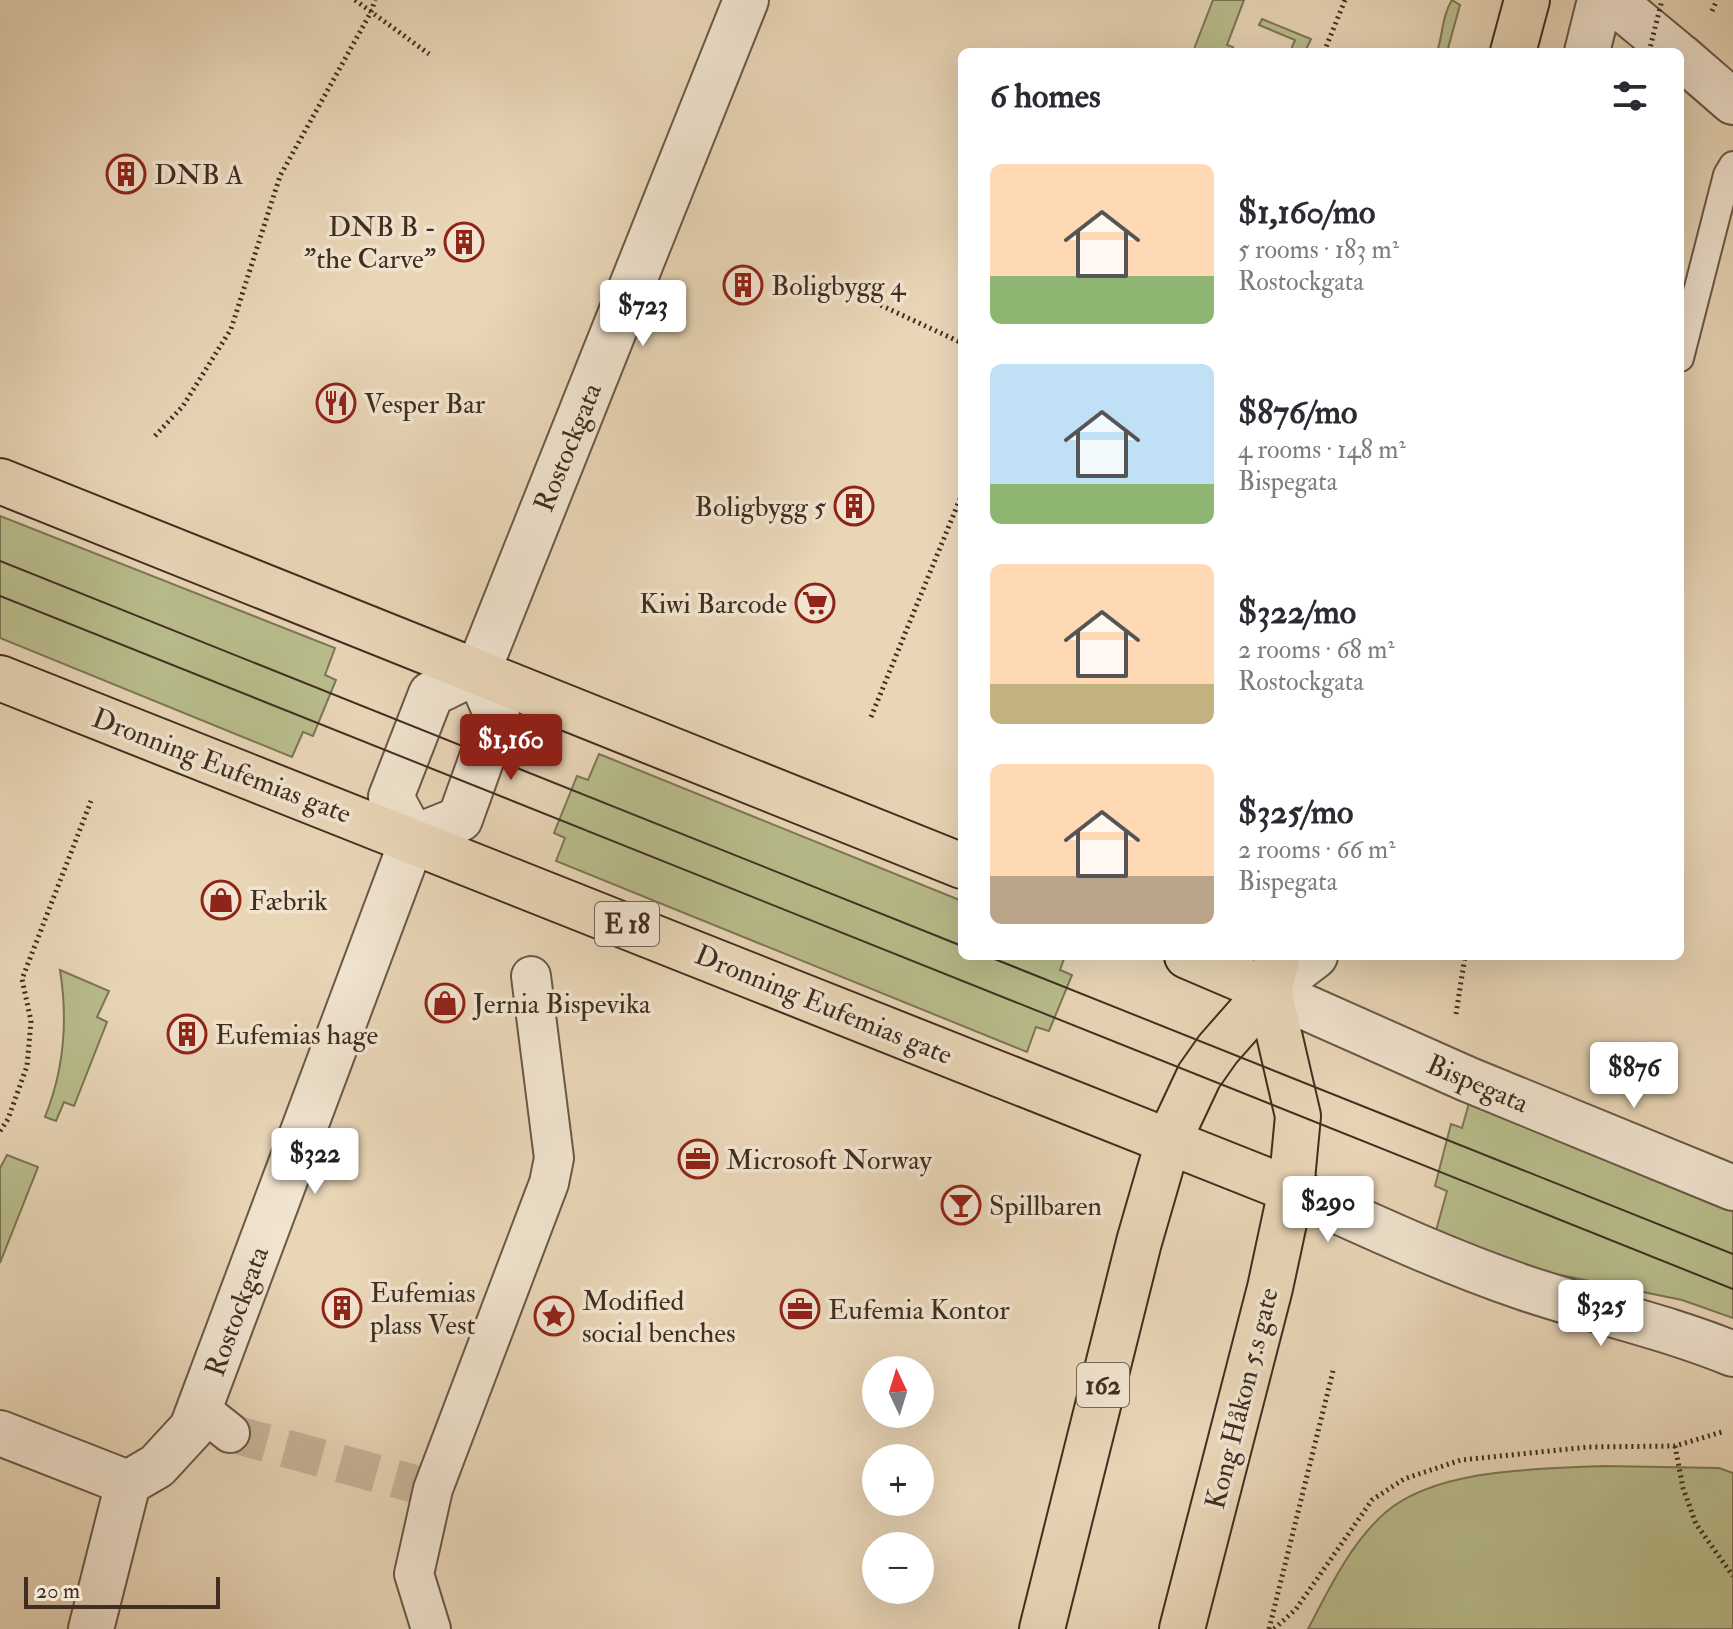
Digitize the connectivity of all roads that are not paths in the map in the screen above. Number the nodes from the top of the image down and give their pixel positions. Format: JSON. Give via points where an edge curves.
{"nodes":[{"id":1,"x":746,"y":0,"type":"edge"},
{"id":2,"x":1527,"y":0,"type":"edge"},
{"id":3,"x":1600,"y":0,"type":"edge"},
{"id":4,"x":1612,"y":0,"type":"edge"},
{"id":5,"x":1514,"y":48,"type":"edge"},
{"id":6,"x":1588,"y":48,"type":"edge"},
{"id":7,"x":1670,"y":48,"type":"edge"},
{"id":8,"x":1684,"y":59,"type":"edge"},
{"id":9,"x":1733,"y":102,"type":"edge"},
{"id":10,"x":1733,"y":165,"type":"edge"},
{"id":11,"x":1684,"y":342,"type":"edge"},
{"id":12,"x":0,"y":481,"type":"edge"},
{"id":13,"x":478,"y":671,"type":"junction"},
{"id":14,"x":0,"y":678,"type":"edge"},
{"id":15,"x":413,"y":838,"type":"junction"},
{"id":16,"x":958,"y":864,"type":"edge"},
{"id":17,"x":1206,"y":960,"type":"edge"},
{"id":18,"x":1306,"y":960,"type":"edge"},
{"id":19,"x":1274,"y":974,"type":"edge"},
{"id":20,"x":531,"y":976,"type":"dead end"},
{"id":21,"x":1168,"y":1142,"type":"junction"},
{"id":22,"x":1733,"y":1188,"type":"edge"},
{"id":23,"x":1291,"y":1190,"type":"junction"},
{"id":24,"x":1733,"y":1354,"type":"edge"},
{"id":25,"x":0,"y":1433,"type":"edge"},
{"id":26,"x":128,"y":1483,"type":"junction"},
{"id":27,"x":91,"y":1629,"type":"edge"},
{"id":28,"x":431,"y":1629,"type":"edge"},
{"id":29,"x":1042,"y":1629,"type":"edge"},
{"id":30,"x":1182,"y":1629,"type":"edge"}],
"edges":[{"from":1,"to":13,"type":"street","name":"Rostockgata"},
{"from":2,"to":5,"type":"highway"},
{"from":3,"to":6,"type":"street"},
{"from":4,"to":7,"type":"street"},
{"from":8,"to":9,"type":"street"},
{"from":10,"to":11,"type":"lane"},
{"from":12,"to":13,"type":"highway"},
{"from":13,"to":15,"type":"street","via":[[497,716],[460,819]]},
{"from":13,"to":15,"type":"street","via":[[431,694],[416,727],[391,797]]},
{"from":13,"to":16,"type":"highway"},
{"from":14,"to":15,"type":"highway","name":"Dronning Eufemias gate","number":"E 18"},
{"from":15,"to":21,"type":"highway","name":"Dronning Eufemias gate","number":"E 18"},
{"from":15,"to":26,"type":"street","name":"Rostockgata","via":[[215,1421],[192,1428],[157,1466]]},
{"from":17,"to":19,"type":"highway"},
{"from":18,"to":19,"type":"street"},
{"from":19,"to":21,"type":"highway","number":"162","via":[[1205,1067]]},
{"from":19,"to":22,"type":"street","name":"Bispegata","via":[[1467,1079]]},
{"from":19,"to":23,"type":"highway","name":"Kong Håkon 5.s gate","via":[[1298,1116]]},
{"from":20,"to":28,"type":"street","via":[[554,1158],[433,1489],[414,1574]]},
{"from":21,"to":23,"type":"highway","name":"Dronning Eufemias gate","number":"E 18"},
{"from":21,"to":29,"type":"highway","number":"162"},
{"from":23,"to":24,"type":"street","via":[[1522,1287]]},
{"from":23,"to":30,"type":"highway","name":"Kong Håkon 5.s gate"},
{"from":25,"to":26,"type":"street"},
{"from":26,"to":27,"type":"street"}]}
